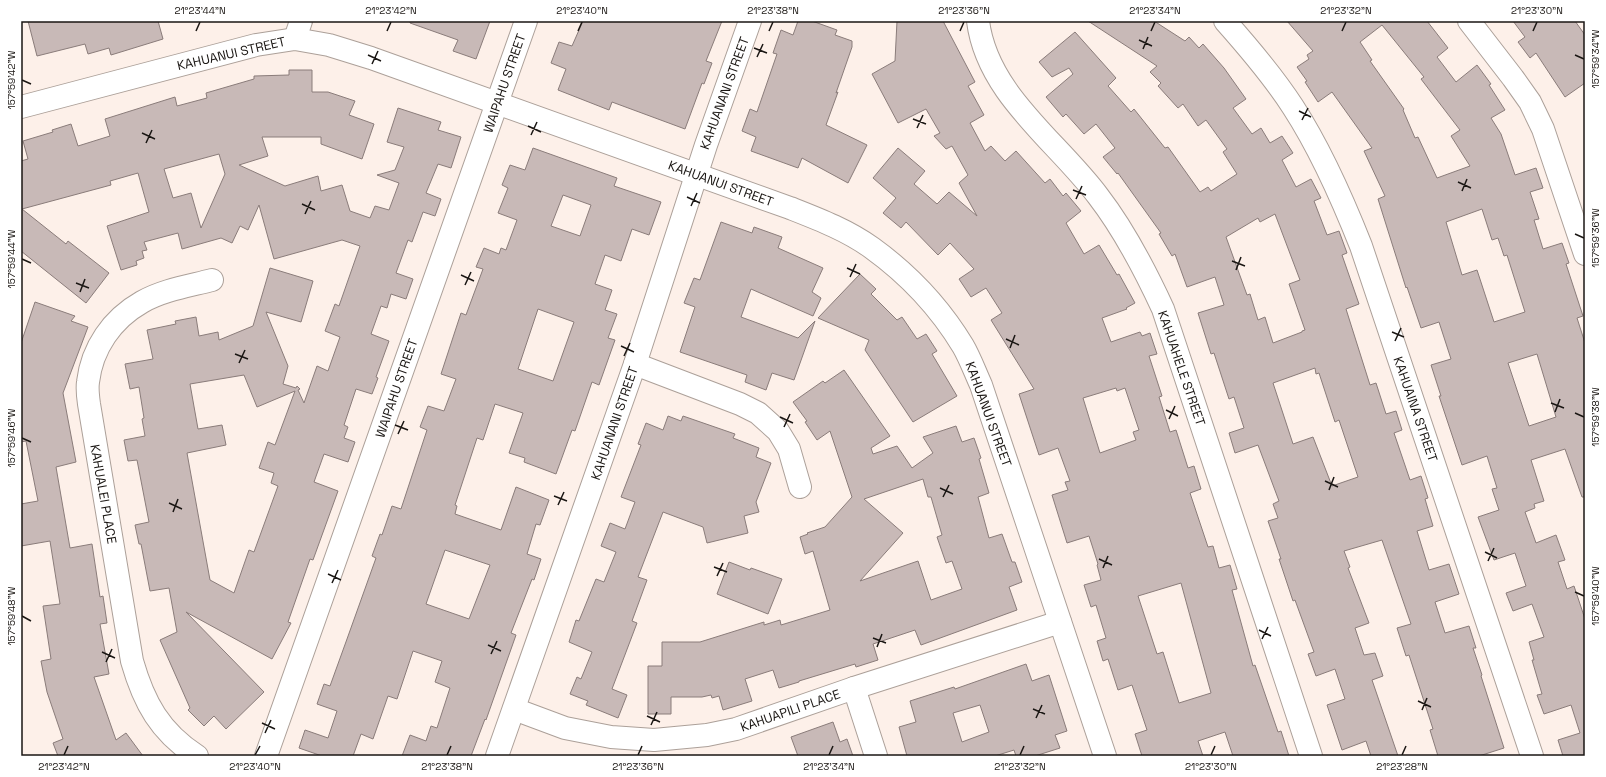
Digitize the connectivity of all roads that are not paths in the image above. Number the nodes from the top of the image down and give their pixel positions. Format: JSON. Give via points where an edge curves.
{"nodes":[{"id":1,"x":526,"y":21,"type":"edge"},
{"id":2,"x":750,"y":21,"type":"edge"},
{"id":3,"x":978,"y":21,"type":"edge"},
{"id":4,"x":1225,"y":21,"type":"edge"},
{"id":5,"x":1468,"y":21,"type":"edge"},
{"id":6,"x":298,"y":30,"type":"edge"},
{"id":7,"x":497,"y":103,"type":"junction"},
{"id":8,"x":21,"y":107,"type":"edge"},
{"id":9,"x":696,"y":174,"type":"junction"},
{"id":10,"x":1585,"y":254,"type":"edge"},
{"id":11,"x":212,"y":280,"type":"dead end"},
{"id":12,"x":635,"y":364,"type":"junction"},
{"id":13,"x":800,"y":487,"type":"dead end"},
{"id":14,"x":1060,"y":622,"type":"junction"},
{"id":15,"x":854,"y":688,"type":"junction"},
{"id":16,"x":514,"y":708,"type":"junction"},
{"id":17,"x":679,"y":747,"type":"edge"},
{"id":18,"x":197,"y":756,"type":"edge"},
{"id":19,"x":266,"y":756,"type":"edge"},
{"id":20,"x":496,"y":756,"type":"edge"},
{"id":21,"x":876,"y":756,"type":"edge"},
{"id":22,"x":1104,"y":756,"type":"edge"},
{"id":23,"x":1312,"y":756,"type":"edge"},
{"id":24,"x":1532,"y":756,"type":"edge"}],
"edges":[{"from":1,"to":7,"type":"street","name":"WAIPAHU STREET"},
{"from":2,"to":9,"type":"street","name":"KAHUANANI STREET"},
{"from":3,"to":23,"type":"street","name":"KAHUAHELE STREET","via":[[986,53],[998,78],[1024,113],[1098,195],[1129,242],[1160,302]]},
{"from":4,"to":24,"type":"street","name":"KAHUAINA STREET","via":[[1256,56],[1293,107],[1339,192],[1361,246]]},
{"from":5,"to":10,"type":"street","via":[[1530,102],[1543,129]]},
{"from":6,"to":7,"type":"street","name":"KAHUANUI STREET","via":[[329,45]]},
{"from":6,"to":8,"type":"street","name":"KAHUANUI STREET","via":[[256,45]]},
{"from":7,"to":9,"type":"street","name":"KAHUANUI STREET"},
{"from":7,"to":19,"type":"street","name":"WAIPAHU STREET"},
{"from":9,"to":12,"type":"street","name":"KAHUANANI STREET"},
{"from":9,"to":14,"type":"street","name":"KAHUANUI STREET","via":[[790,208],[833,226],[871,247],[904,274],[934,306],[963,346],[981,385]]},
{"from":11,"to":18,"type":"street","name":"KAHUALEI PLACE","via":[[143,301],[125,314],[111,327],[100,344],[92,360],[88,383],[89,404],[132,661],[139,686],[164,728],[181,746]]},
{"from":12,"to":13,"type":"street","via":[[758,413],[778,431],[789,449]]},
{"from":12,"to":16,"type":"street","name":"KAHUANANI STREET"},
{"from":14,"to":15,"type":"street","name":"KAHUAPILI PLACE"},
{"from":14,"to":22,"type":"street","name":"KAHUANUI STREET"},
{"from":15,"to":17,"type":"street","name":"KAHUAPILI PLACE","via":[[736,729],[707,735]]},
{"from":15,"to":21,"type":"street"},
{"from":16,"to":17,"type":"street","name":"KAHUAPILI PLACE","via":[[565,728],[586,733]]},
{"from":16,"to":20,"type":"street","name":"KAHUANANI STREET"}]}
